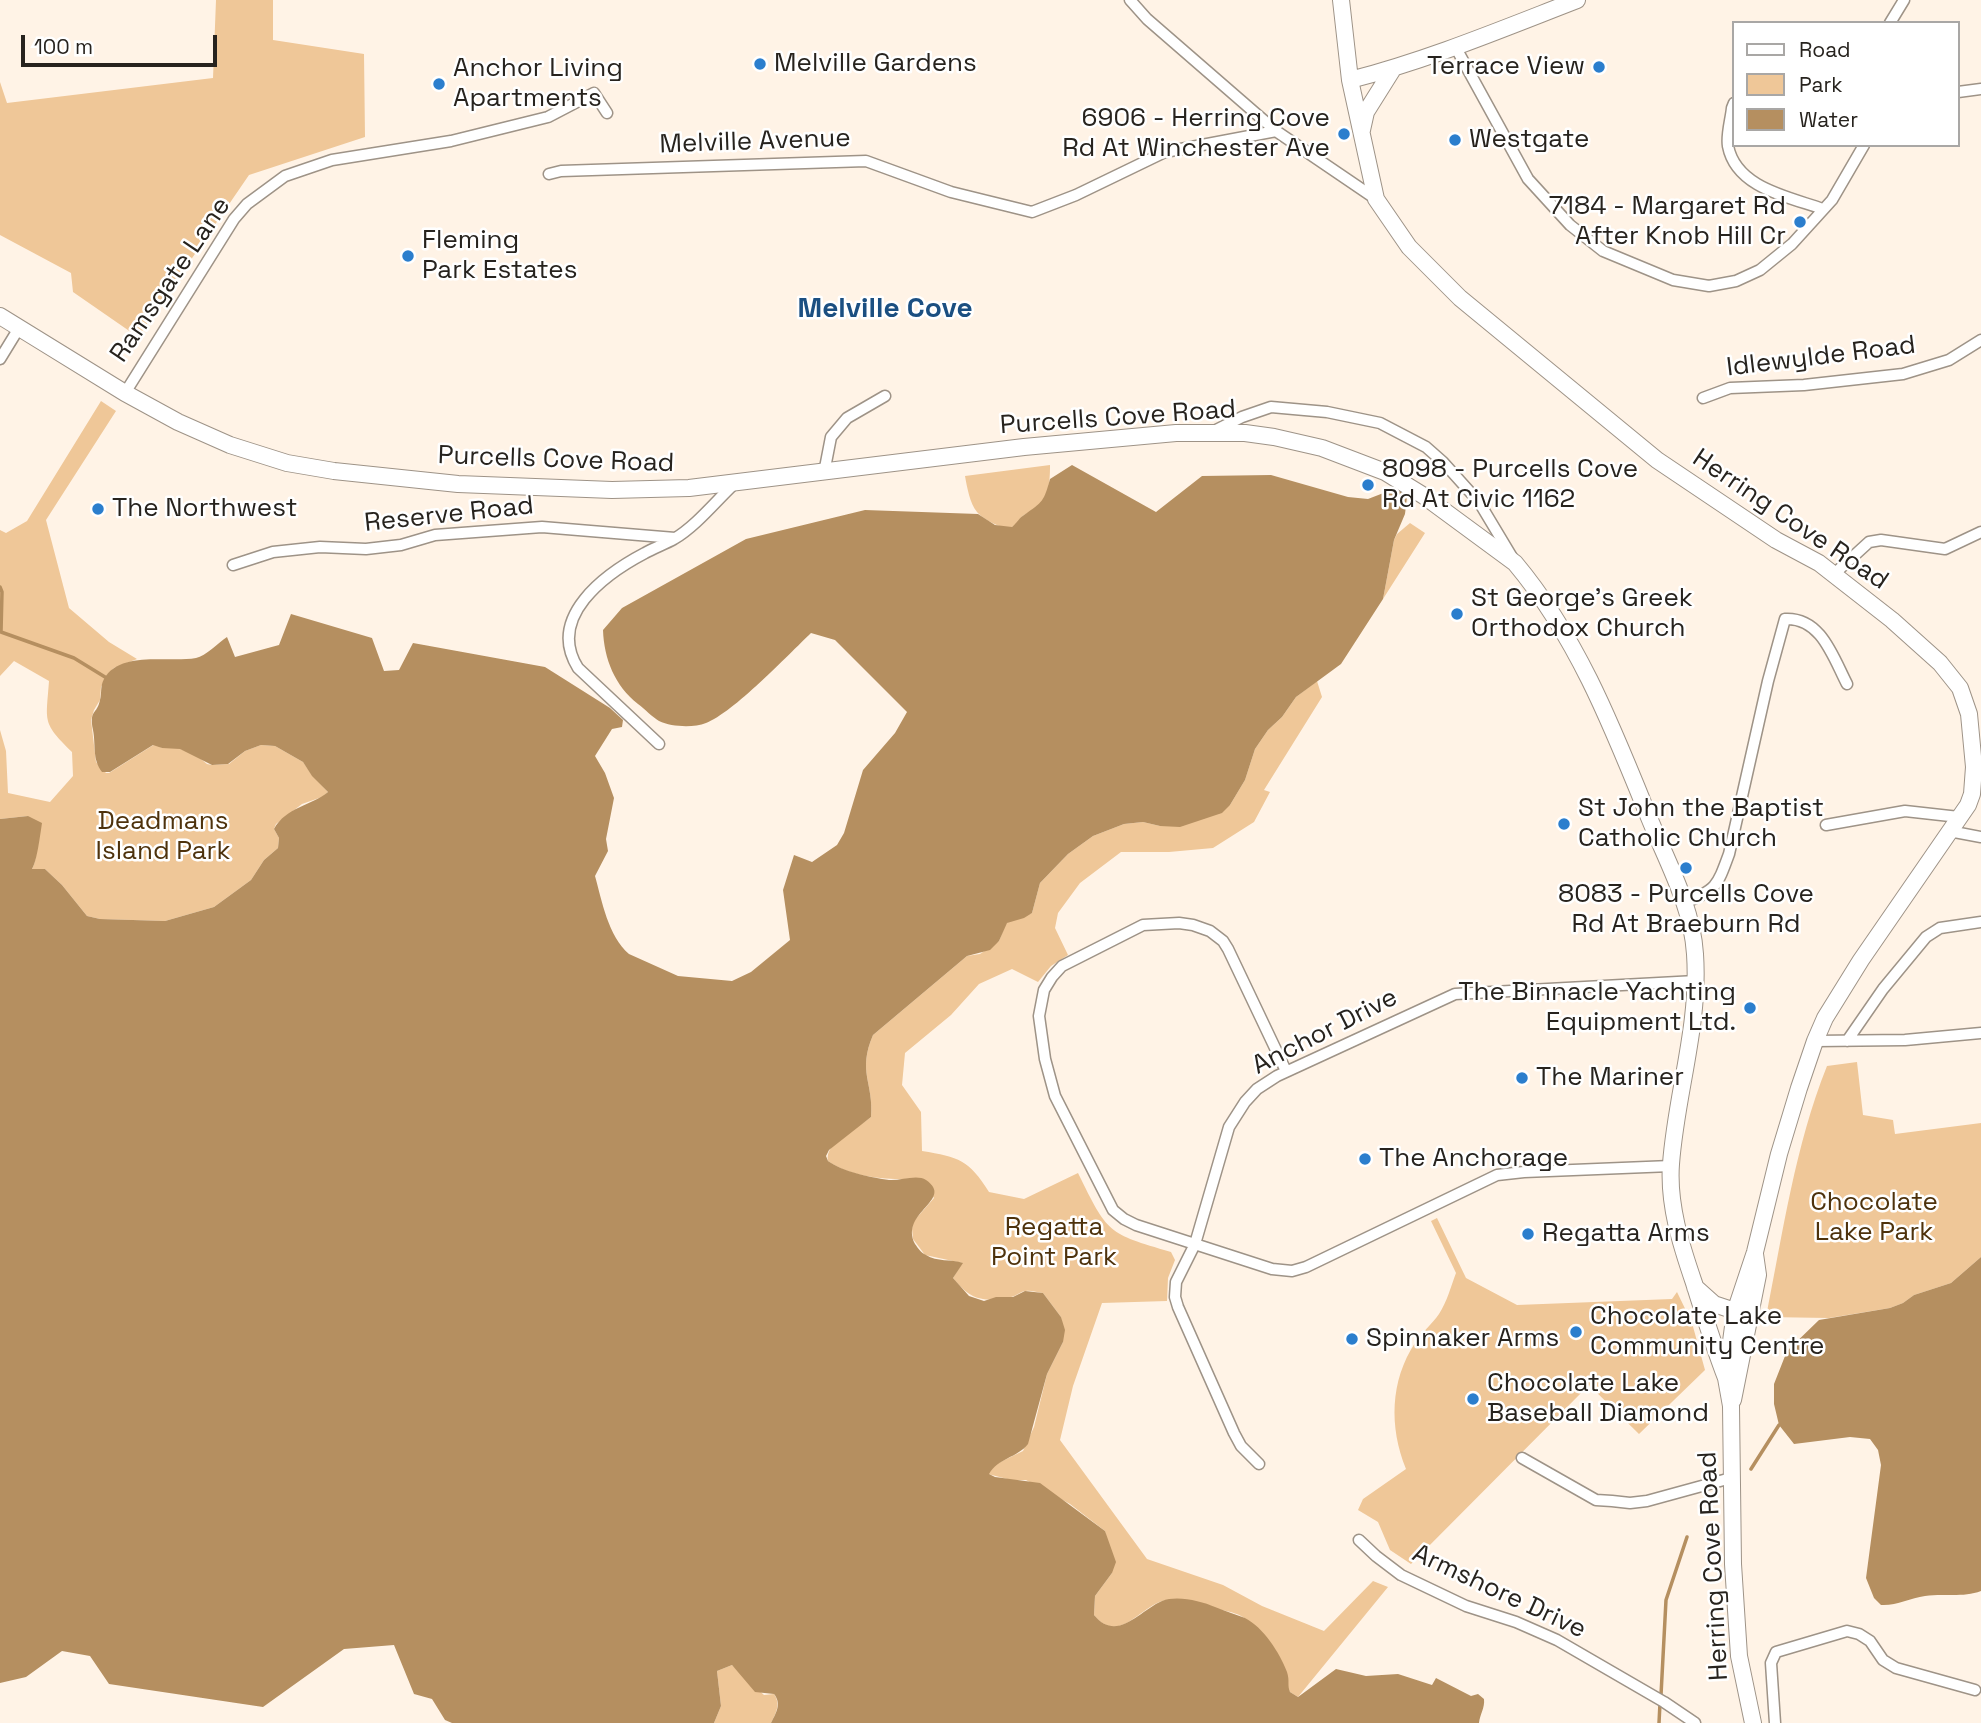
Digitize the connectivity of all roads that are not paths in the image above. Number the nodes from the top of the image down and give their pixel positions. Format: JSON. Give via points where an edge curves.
{"nodes":[{"id":1,"x":1130,"y":0,"type":"edge"},
{"id":2,"x":1341,"y":0,"type":"edge"},
{"id":3,"x":1577,"y":0,"type":"edge"},
{"id":4,"x":1904,"y":0,"type":"edge"},
{"id":5,"x":1891,"y":21,"type":"edge"},
{"id":6,"x":1455,"y":48,"type":"junction"},
{"id":7,"x":1394,"y":69,"type":"junction"},
{"id":8,"x":1350,"y":80,"type":"junction"},
{"id":9,"x":1981,"y":89,"type":"edge"},
{"id":10,"x":1960,"y":92,"type":"edge"},
{"id":11,"x":1732,"y":108,"type":"edge"},
{"id":12,"x":607,"y":113,"type":"dead end"},
{"id":13,"x":1276,"y":131,"type":"junction"},
{"id":14,"x":1361,"y":132,"type":"junction"},
{"id":15,"x":1863,"y":147,"type":"edge"},
{"id":16,"x":549,"y":174,"type":"dead end"},
{"id":17,"x":1376,"y":199,"type":"junction"},
{"id":18,"x":1823,"y":209,"type":"junction"},
{"id":19,"x":0,"y":316,"type":"edge"},
{"id":20,"x":19,"y":328,"type":"junction"},
{"id":21,"x":1981,"y":340,"type":"edge"},
{"id":22,"x":0,"y":359,"type":"edge"},
{"id":23,"x":125,"y":393,"type":"junction"},
{"id":24,"x":886,"y":396,"type":"dead end"},
{"id":25,"x":1703,"y":398,"type":"dead end"},
{"id":26,"x":1212,"y":432,"type":"junction"},
{"id":27,"x":824,"y":473,"type":"junction"},
{"id":28,"x":734,"y":484,"type":"junction"},
{"id":29,"x":1981,"y":533,"type":"edge"},
{"id":30,"x":675,"y":538,"type":"junction"},
{"id":31,"x":1515,"y":563,"type":"junction"},
{"id":32,"x":233,"y":565,"type":"dead end"},
{"id":33,"x":1833,"y":575,"type":"junction"},
{"id":34,"x":1847,"y":684,"type":"dead end"},
{"id":35,"x":659,"y":744,"type":"dead end"},
{"id":36,"x":1976,"y":792,"type":"edge"},
{"id":37,"x":1954,"y":824,"type":"junction"},
{"id":38,"x":1826,"y":825,"type":"dead end"},
{"id":39,"x":1981,"y":837,"type":"edge"},
{"id":40,"x":1684,"y":904,"type":"junction"},
{"id":41,"x":1981,"y":922,"type":"edge"},
{"id":42,"x":1696,"y":981,"type":"junction"},
{"id":43,"x":1981,"y":1033,"type":"edge"},
{"id":44,"x":1815,"y":1041,"type":"junction"},
{"id":45,"x":1847,"y":1041,"type":"junction"},
{"id":46,"x":1286,"y":1071,"type":"junction"},
{"id":47,"x":1671,"y":1166,"type":"junction"},
{"id":48,"x":1195,"y":1244,"type":"junction"},
{"id":49,"x":1695,"y":1287,"type":"junction"},
{"id":50,"x":1742,"y":1313,"type":"junction"},
{"id":51,"x":1726,"y":1378,"type":"junction"},
{"id":52,"x":1731,"y":1406,"type":"junction"},
{"id":53,"x":1522,"y":1458,"type":"dead end"},
{"id":54,"x":1259,"y":1464,"type":"dead end"},
{"id":55,"x":1731,"y":1478,"type":"junction"},
{"id":56,"x":1359,"y":1540,"type":"dead end"},
{"id":57,"x":1975,"y":1690,"type":"dead end"},
{"id":58,"x":1695,"y":1723,"type":"edge"},
{"id":59,"x":1753,"y":1723,"type":"edge"},
{"id":60,"x":1775,"y":1723,"type":"edge"}],
"edges":[{"from":1,"to":13,"type":"street"},
{"from":2,"to":8,"type":"main road","name":"Herring Cove Road"},
{"from":3,"to":6,"type":"main road"},
{"from":4,"to":5,"type":"street"},
{"from":6,"to":7,"type":"main road"},
{"from":6,"to":18,"type":"street","via":[[1528,179],[1570,225],[1611,255],[1672,280],[1709,286],[1736,281],[1760,270],[1792,244]]},
{"from":7,"to":8,"type":"main road"},
{"from":7,"to":14,"type":"main road","via":[[1366,112]]},
{"from":8,"to":14,"type":"main road","name":"Herring Cove Road"},
{"from":9,"to":10,"type":"street"},
{"from":11,"to":18,"type":"street","via":[[1728,145],[1738,170],[1762,188]]},
{"from":12,"to":23,"type":"street","name":"Ramsgate Lane","via":[[594,93],[548,117],[452,141],[332,160],[285,176],[234,219]]},
{"from":13,"to":16,"type":"street","name":"Melville Avenue","via":[[1165,152],[1032,212],[951,192],[866,161]]},
{"from":13,"to":17,"type":"street"},
{"from":14,"to":17,"type":"main road","name":"Herring Cove Road"},
{"from":15,"to":18,"type":"street"},
{"from":17,"to":33,"type":"main road","name":"Herring Cove Road","via":[[1433,273],[1565,386],[1657,460]]},
{"from":19,"to":20,"type":"main road","name":"Purcells Cove Road"},
{"from":20,"to":22,"type":"street"},
{"from":20,"to":23,"type":"main road","name":"Purcells Cove Road"},
{"from":21,"to":25,"type":"street","name":"Idlewylde Road","via":[[1949,360],[1903,374],[1730,388]]},
{"from":23,"to":28,"type":"main road","name":"Purcells Cove Road","via":[[230,445],[334,471],[457,484],[612,490]]},
{"from":24,"to":27,"type":"street","via":[[847,418],[831,438]]},
{"from":26,"to":27,"type":"main road","name":"Purcells Cove Road","via":[[1024,447]]},
{"from":26,"to":31,"type":"main road","name":"Purcells Cove Road","via":[[1274,436],[1385,472]]},
{"from":26,"to":31,"type":"street","via":[[1270,407],[1380,422],[1426,447],[1443,462],[1479,502]]},
{"from":27,"to":28,"type":"main road","name":"Purcells Cove Road"},
{"from":28,"to":30,"type":"street"},
{"from":29,"to":33,"type":"street","via":[[1945,550],[1869,541]]},
{"from":30,"to":32,"type":"street","name":"Reserve Road","via":[[542,527],[435,535],[366,549],[273,552]]},
{"from":30,"to":35,"type":"street","via":[[607,575],[576,609],[569,634],[578,668]]},
{"from":31,"to":40,"type":"main road","name":"Purcells Cove Road","via":[[1585,668]]},
{"from":33,"to":36,"type":"main road","name":"Herring Cove Road","via":[[1904,630],[1961,688],[1969,714]]},
{"from":34,"to":40,"type":"street","via":[[1817,631],[1785,619],[1729,854],[1710,893]]},
{"from":36,"to":37,"type":"main road","name":"Herring Cove Road"},
{"from":37,"to":38,"type":"street","via":[[1905,811]]},
{"from":37,"to":39,"type":"street"},
{"from":37,"to":44,"type":"main road","name":"Herring Cove Road","via":[[1838,995]]},
{"from":40,"to":42,"type":"main road","name":"Purcells Cove Road","via":[[1695,951]]},
{"from":41,"to":45,"type":"street","via":[[1940,929],[1926,937]]},
{"from":42,"to":46,"type":"street","name":"Anchor Drive","via":[[1455,994]]},
{"from":42,"to":47,"type":"main road","name":"Purcells Cove Road"},
{"from":43,"to":45,"type":"street"},
{"from":44,"to":45,"type":"street"},
{"from":44,"to":50,"type":"main road","name":"Herring Cove Road","via":[[1779,1154],[1755,1252],[1758,1275]]},
{"from":46,"to":48,"type":"street","name":"Anchor Drive","via":[[1257,1089],[1232,1121]]},
{"from":46,"to":48,"type":"street","via":[[1228,949],[1200,927],[1143,925],[1062,966],[1046,985],[1040,1007],[1045,1059],[1055,1096],[1107,1201],[1131,1223]]},
{"from":47,"to":48,"type":"street","via":[[1497,1175],[1292,1271]]},
{"from":47,"to":49,"type":"main road","name":"Purcells Cove Road","via":[[1675,1219]]},
{"from":48,"to":54,"type":"street","name":"Anchor Drive","via":[[1176,1282],[1177,1303],[1234,1433]]},
{"from":49,"to":50,"type":"main road","via":[[1714,1304]]},
{"from":49,"to":51,"type":"main road","name":"Purcells Cove Road"},
{"from":50,"to":51,"type":"main road","name":"Herring Cove Road"},
{"from":50,"to":52,"type":"main road","name":"Herring Cove Road"},
{"from":51,"to":52,"type":"main road","name":"Herring Cove Road"},
{"from":52,"to":55,"type":"main road","name":"Herring Cove Road"},
{"from":53,"to":55,"type":"street","via":[[1596,1500],[1647,1501]]},
{"from":55,"to":59,"type":"main road","name":"Herring Cove Road","via":[[1739,1656]]},
{"from":56,"to":58,"type":"street","name":"Armshore Drive","via":[[1401,1575],[1466,1606],[1557,1640]]},
{"from":57,"to":60,"type":"street","via":[[1895,1668],[1870,1641],[1847,1631],[1776,1652],[1771,1663]]}]}
